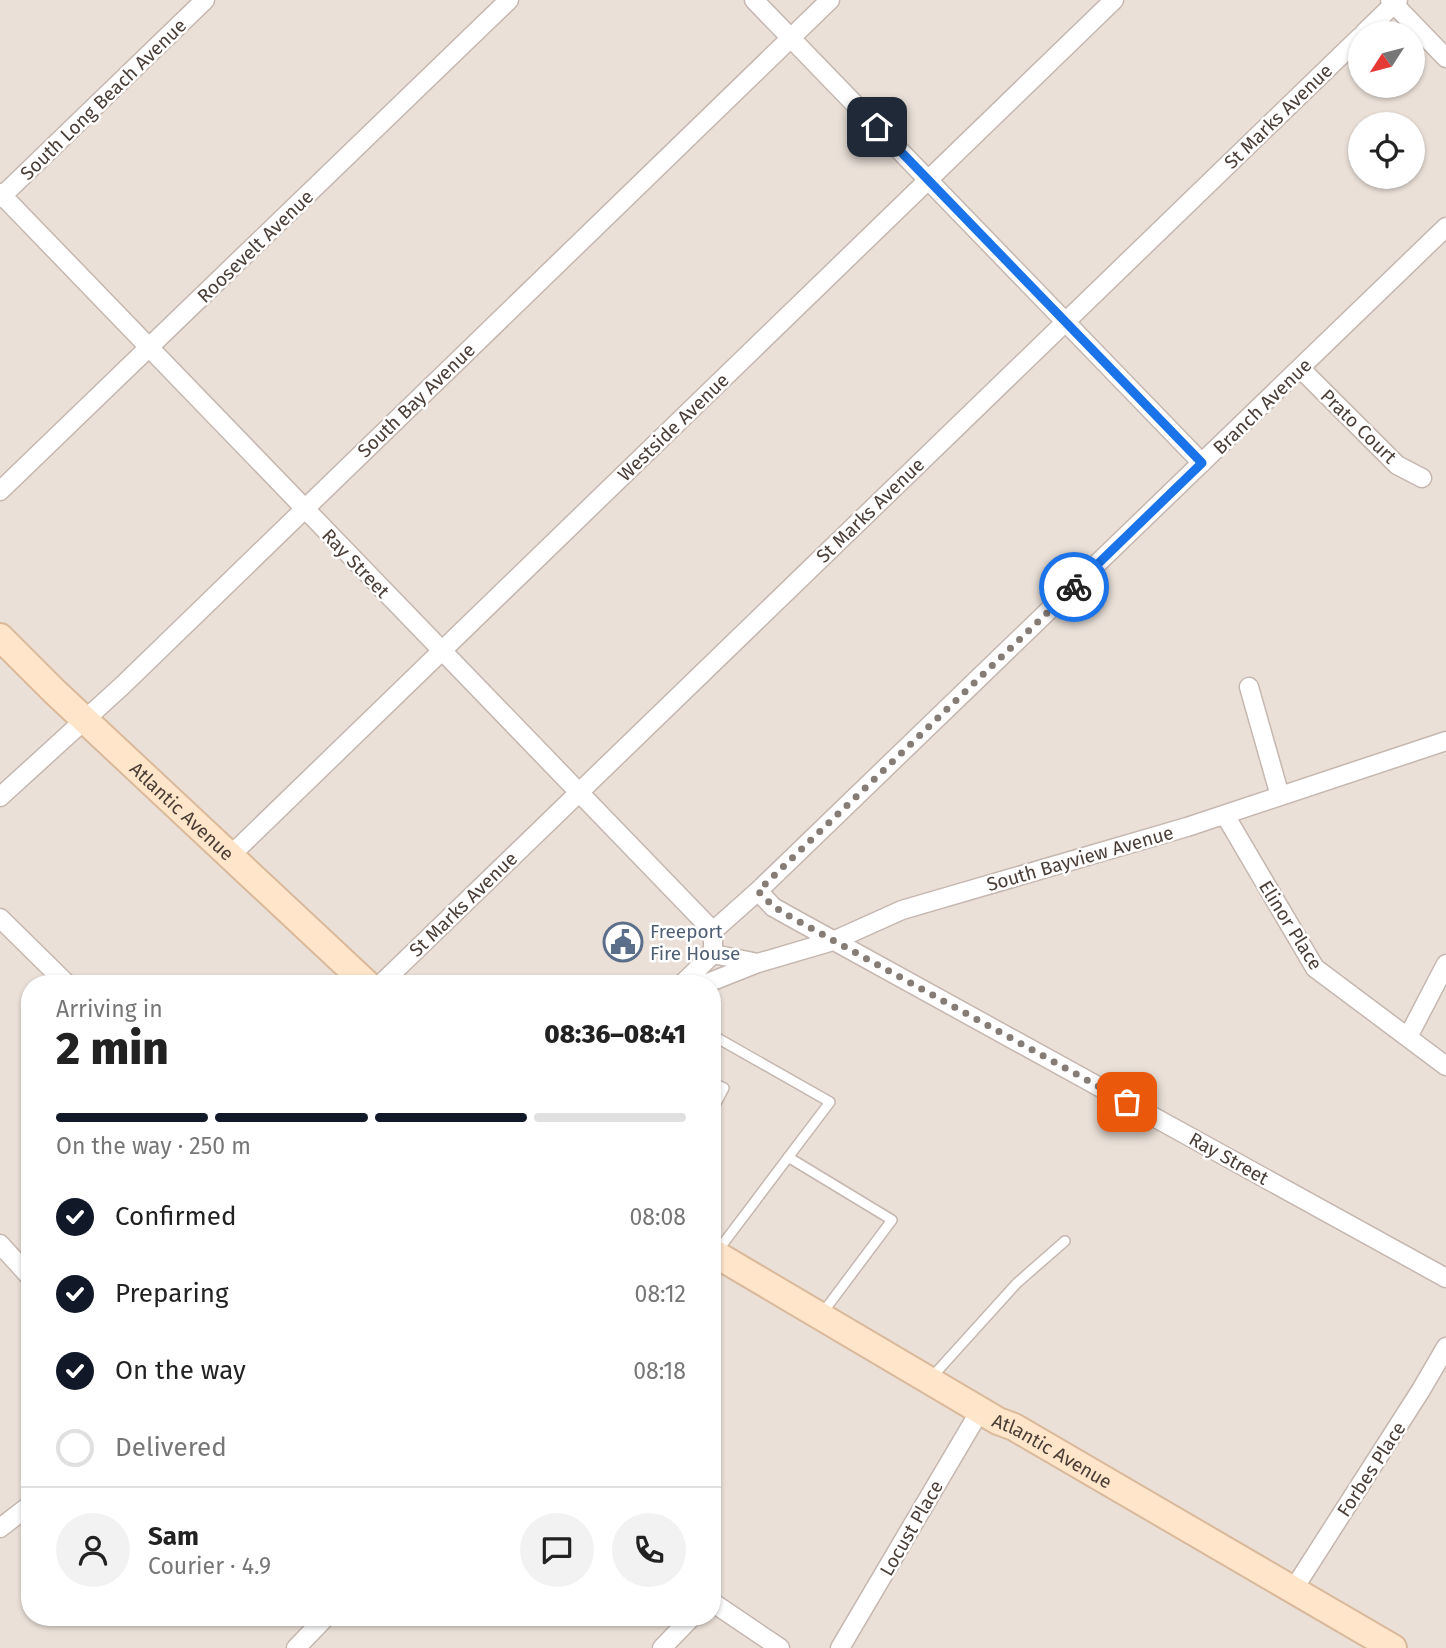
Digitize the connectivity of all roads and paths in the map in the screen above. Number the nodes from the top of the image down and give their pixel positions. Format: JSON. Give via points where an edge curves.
{"nodes":[{"id":1,"x":205,"y":0,"type":"edge"},
{"id":2,"x":509,"y":0,"type":"edge"},
{"id":3,"x":754,"y":0,"type":"edge"},
{"id":4,"x":830,"y":0,"type":"edge"},
{"id":5,"x":1114,"y":0,"type":"edge"},
{"id":6,"x":1394,"y":1,"type":"edge"},
{"id":7,"x":1375,"y":21,"type":"edge"},
{"id":8,"x":791,"y":38,"type":"junction"},
{"id":9,"x":1348,"y":49,"type":"edge"},
{"id":10,"x":1446,"y":58,"type":"edge"},
{"id":11,"x":928,"y":180,"type":"junction"},
{"id":12,"x":1,"y":196,"type":"edge"},
{"id":13,"x":1446,"y":227,"type":"edge"},
{"id":14,"x":1065,"y":321,"type":"junction"},
{"id":15,"x":149,"y":348,"type":"junction"},
{"id":16,"x":1301,"y":369,"type":"junction"},
{"id":17,"x":1202,"y":463,"type":"junction"},
{"id":18,"x":1422,"y":478,"type":"dead end"},
{"id":19,"x":0,"y":491,"type":"edge"},
{"id":20,"x":304,"y":509,"type":"junction"},
{"id":21,"x":0,"y":637,"type":"edge"},
{"id":22,"x":442,"y":651,"type":"junction"},
{"id":23,"x":1249,"y":687,"type":"dead end"},
{"id":24,"x":85,"y":718,"type":"junction"},
{"id":25,"x":1446,"y":741,"type":"edge"},
{"id":26,"x":579,"y":793,"type":"junction"},
{"id":27,"x":1280,"y":796,"type":"junction"},
{"id":28,"x":0,"y":797,"type":"edge"},
{"id":29,"x":1225,"y":815,"type":"junction"},
{"id":30,"x":231,"y":855,"type":"junction"},
{"id":31,"x":758,"y":891,"type":"junction"},
{"id":32,"x":0,"y":918,"type":"edge"},
{"id":33,"x":713,"y":931,"type":"junction"},
{"id":34,"x":833,"y":941,"type":"junction"},
{"id":35,"x":713,"y":954,"type":"junction"},
{"id":36,"x":758,"y":963,"type":"junction"},
{"id":37,"x":1446,"y":964,"type":"edge"},
{"id":38,"x":58,"y":975,"type":"edge"},
{"id":39,"x":358,"y":975,"type":"edge"},
{"id":40,"x":390,"y":975,"type":"edge"},
{"id":41,"x":691,"y":975,"type":"edge"},
{"id":42,"x":721,"y":978,"type":"edge"},
{"id":43,"x":1408,"y":1037,"type":"junction"},
{"id":44,"x":721,"y":1040,"type":"edge"},
{"id":45,"x":1446,"y":1066,"type":"edge"},
{"id":46,"x":788,"y":1157,"type":"junction"},
{"id":47,"x":1065,"y":1241,"type":"dead end"},
{"id":48,"x":0,"y":1244,"type":"edge"},
{"id":49,"x":721,"y":1244,"type":"edge"},
{"id":50,"x":721,"y":1257,"type":"edge"},
{"id":51,"x":21,"y":1267,"type":"edge"},
{"id":52,"x":1446,"y":1278,"type":"edge"},
{"id":53,"x":820,"y":1316,"type":"junction"},
{"id":54,"x":1446,"y":1347,"type":"edge"},
{"id":55,"x":930,"y":1380,"type":"junction"},
{"id":56,"x":981,"y":1409,"type":"junction"},
{"id":57,"x":21,"y":1512,"type":"edge"},
{"id":58,"x":0,"y":1528,"type":"edge"},
{"id":59,"x":1293,"y":1590,"type":"junction"},
{"id":60,"x":721,"y":1608,"type":"edge"},
{"id":61,"x":317,"y":1626,"type":"edge"},
{"id":62,"x":683,"y":1626,"type":"edge"},
{"id":63,"x":296,"y":1648,"type":"edge"},
{"id":64,"x":662,"y":1648,"type":"edge"},
{"id":65,"x":780,"y":1648,"type":"edge"},
{"id":66,"x":840,"y":1648,"type":"edge"},
{"id":67,"x":1393,"y":1648,"type":"edge"}],
"edges":[{"from":1,"to":12,"type":"street","name":"South Long Beach Avenue"},
{"from":2,"to":15,"type":"street","name":"Roosevelt Avenue"},
{"from":3,"to":8,"type":"street"},
{"from":4,"to":8,"type":"street","name":"South Bay Avenue"},
{"from":5,"to":11,"type":"street","name":"Westside Avenue"},
{"from":6,"to":7,"type":"street"},
{"from":6,"to":10,"type":"street"},
{"from":8,"to":11,"type":"street"},
{"from":8,"to":20,"type":"street","name":"South Bay Avenue"},
{"from":9,"to":14,"type":"street","name":"St Marks Avenue"},
{"from":11,"to":14,"type":"street"},
{"from":11,"to":22,"type":"street","name":"Westside Avenue"},
{"from":12,"to":15,"type":"street","name":"Ray Street"},
{"from":13,"to":16,"type":"street","name":"Branch Avenue"},
{"from":14,"to":17,"type":"street"},
{"from":14,"to":26,"type":"street","name":"St Marks Avenue"},
{"from":15,"to":19,"type":"street","name":"Roosevelt Avenue"},
{"from":15,"to":20,"type":"street","name":"Ray Street"},
{"from":16,"to":17,"type":"street","name":"Branch Avenue"},
{"from":16,"to":18,"type":"street","name":"Prato Court","via":[[1398,464]]},
{"from":17,"to":31,"type":"street","name":"Branch Avenue"},
{"from":20,"to":22,"type":"street","name":"Ray Street"},
{"from":20,"to":24,"type":"street","name":"South Bay Avenue"},
{"from":21,"to":24,"type":"main road","name":"Atlantic Avenue"},
{"from":22,"to":26,"type":"street","name":"Ray Street"},
{"from":22,"to":30,"type":"street","name":"Westside Avenue"},
{"from":23,"to":27,"type":"street"},
{"from":24,"to":28,"type":"street","name":"South Bay Avenue"},
{"from":24,"to":30,"type":"main road","name":"Atlantic Avenue"},
{"from":25,"to":27,"type":"street","name":"South Bayview Avenue"},
{"from":26,"to":33,"type":"street","name":"Ray Street"},
{"from":26,"to":40,"type":"street","name":"St Marks Avenue"},
{"from":27,"to":29,"type":"street","name":"South Bayview Avenue"},
{"from":29,"to":34,"type":"street","name":"South Bayview Avenue","via":[[902,910]]},
{"from":29,"to":43,"type":"street","name":"Elinor Place","via":[[1315,968]]},
{"from":30,"to":39,"type":"main road","name":"Atlantic Avenue"},
{"from":31,"to":33,"type":"street","name":"Branch Avenue"},
{"from":31,"to":34,"type":"street","name":"Ray Street","via":[[773,906]]},
{"from":32,"to":38,"type":"street"},
{"from":33,"to":35,"type":"street"},
{"from":34,"to":36,"type":"street","name":"South Bayview Avenue"},
{"from":34,"to":52,"type":"street","name":"Ray Street"},
{"from":35,"to":36,"type":"street","name":"South Bayview Avenue"},
{"from":35,"to":41,"type":"street"},
{"from":36,"to":42,"type":"street"},
{"from":37,"to":43,"type":"street"},
{"from":43,"to":45,"type":"street","name":"Elinor Place"},
{"from":44,"to":46,"type":"lane","via":[[830,1102]]},
{"from":46,"to":49,"type":"lane"},
{"from":46,"to":53,"type":"lane","via":[[892,1220]]},
{"from":47,"to":55,"type":"lane","via":[[1017,1283]]},
{"from":48,"to":51,"type":"street"},
{"from":50,"to":53,"type":"main road","name":"Atlantic Avenue"},
{"from":53,"to":55,"type":"main road","name":"Atlantic Avenue"},
{"from":54,"to":59,"type":"street","name":"Forbes Place"},
{"from":55,"to":56,"type":"main road","name":"Atlantic Avenue"},
{"from":56,"to":59,"type":"main road","name":"Atlantic Avenue"},
{"from":56,"to":66,"type":"street","name":"Locust Place"},
{"from":57,"to":58,"type":"street"},
{"from":59,"to":67,"type":"main road","name":"Atlantic Avenue"},
{"from":60,"to":65,"type":"street"},
{"from":61,"to":63,"type":"street"},
{"from":62,"to":64,"type":"street"}]}
